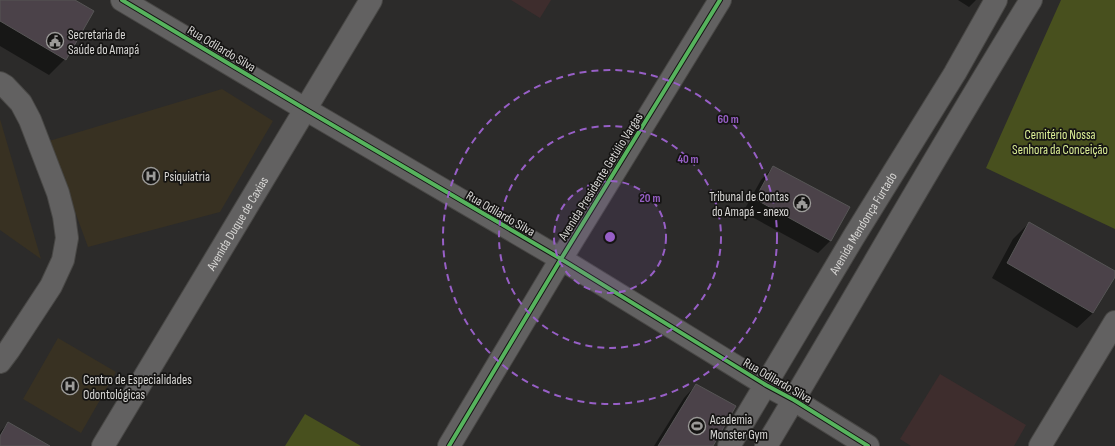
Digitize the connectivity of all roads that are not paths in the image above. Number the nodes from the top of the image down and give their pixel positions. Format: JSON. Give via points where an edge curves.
{"nodes":[{"id":1,"x":122,"y":0,"type":"edge"},
{"id":2,"x":371,"y":0,"type":"edge"},
{"id":3,"x":720,"y":0,"type":"edge"},
{"id":4,"x":996,"y":0,"type":"edge"},
{"id":5,"x":1031,"y":0,"type":"edge"},
{"id":6,"x":955,"y":73,"type":"junction"},
{"id":7,"x":0,"y":83,"type":"edge"},
{"id":8,"x":979,"y":84,"type":"junction"},
{"id":9,"x":305,"y":109,"type":"junction"},
{"id":10,"x":853,"y":238,"type":"junction"},
{"id":11,"x":882,"y":251,"type":"junction"},
{"id":12,"x":560,"y":259,"type":"junction"},
{"id":13,"x":1115,"y":322,"type":"edge"},
{"id":14,"x":0,"y":362,"type":"edge"},
{"id":15,"x":766,"y":385,"type":"junction"},
{"id":16,"x":794,"y":400,"type":"junction"},
{"id":17,"x":103,"y":446,"type":"edge"},
{"id":18,"x":449,"y":446,"type":"edge"},
{"id":19,"x":730,"y":446,"type":"edge"},
{"id":20,"x":766,"y":446,"type":"edge"},
{"id":21,"x":868,"y":446,"type":"edge"},
{"id":22,"x":1040,"y":446,"type":"edge"}],
"edges":[{"from":1,"to":9,"type":"street","name":"Rua Odilardo Silva"},
{"from":2,"to":9,"type":"street","name":"Avenida Duque de Caxias"},
{"from":3,"to":12,"type":"street","name":"Avenida Presidente Getúlio Vargas"},
{"from":4,"to":6,"type":"street","name":"Avenida Mendonça Furtado"},
{"from":5,"to":8,"type":"street"},
{"from":6,"to":8,"type":"street"},
{"from":6,"to":10,"type":"street","name":"Avenida Mendonça Furtado"},
{"from":7,"to":14,"type":"street","via":[[21,103],[30,120],[58,193],[67,238],[63,260],[51,286]]},
{"from":8,"to":11,"type":"street"},
{"from":9,"to":12,"type":"street","name":"Rua Odilardo Silva"},
{"from":9,"to":17,"type":"street","name":"Avenida Duque de Caxias"},
{"from":10,"to":11,"type":"street"},
{"from":10,"to":15,"type":"street","name":"Avenida Mendonça Furtado"},
{"from":11,"to":16,"type":"street"},
{"from":12,"to":15,"type":"street","name":"Rua Odilardo Silva"},
{"from":12,"to":18,"type":"street","name":"Avenida Presidente Getúlio Vargas"},
{"from":13,"to":22,"type":"street"},
{"from":15,"to":16,"type":"street","name":"Rua Odilardo Silva"},
{"from":15,"to":19,"type":"street","name":"Avenida Mendonça Furtado"},
{"from":16,"to":20,"type":"street"},
{"from":16,"to":21,"type":"street","name":"Rua Odilardo Silva"}]}
